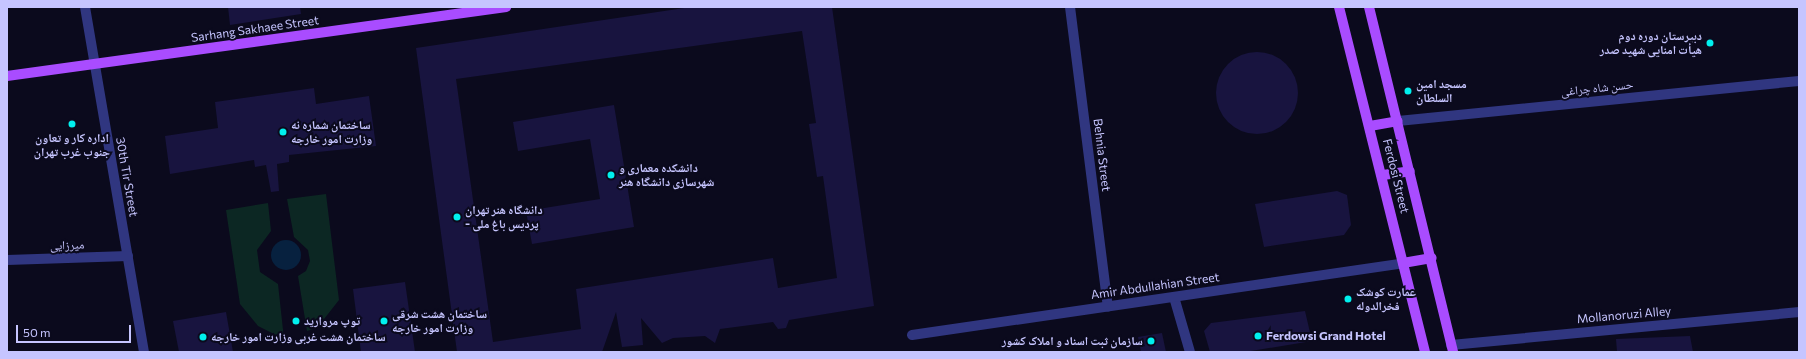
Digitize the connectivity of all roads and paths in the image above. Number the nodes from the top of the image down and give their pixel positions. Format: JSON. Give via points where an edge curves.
{"nodes":[{"id":1,"x":85,"y":7,"type":"edge"},
{"id":2,"x":506,"y":7,"type":"edge"},
{"id":3,"x":1070,"y":7,"type":"edge"},
{"id":4,"x":1339,"y":7,"type":"edge"},
{"id":5,"x":1369,"y":7,"type":"edge"},
{"id":6,"x":95,"y":64,"type":"junction"},
{"id":7,"x":7,"y":76,"type":"edge"},
{"id":8,"x":1799,"y":81,"type":"edge"},
{"id":9,"x":1398,"y":121,"type":"junction"},
{"id":10,"x":1370,"y":126,"type":"junction"},
{"id":11,"x":1410,"y":171,"type":"junction"},
{"id":12,"x":1383,"y":175,"type":"junction"},
{"id":13,"x":128,"y":256,"type":"junction"},
{"id":14,"x":1432,"y":258,"type":"junction"},
{"id":15,"x":7,"y":260,"type":"edge"},
{"id":16,"x":1403,"y":263,"type":"junction"},
{"id":17,"x":1174,"y":297,"type":"junction"},
{"id":18,"x":1108,"y":307,"type":"junction"},
{"id":19,"x":1799,"y":312,"type":"edge"},
{"id":20,"x":912,"y":335,"type":"dead end"},
{"id":21,"x":1452,"y":348,"type":"edge"},
{"id":22,"x":144,"y":352,"type":"edge"},
{"id":23,"x":1190,"y":352,"type":"edge"},
{"id":24,"x":1425,"y":352,"type":"edge"}],
"edges":[{"from":1,"to":6,"type":"street","name":"30th Tir Street"},
{"from":2,"to":6,"type":"main road","name":"Sarhang Sakhaee Street"},
{"from":3,"to":18,"type":"street","name":"Behnia Street"},
{"from":4,"to":10,"type":"main road","name":"Ferdosi Street"},
{"from":5,"to":9,"type":"main road","name":"Ferdosi Street"},
{"from":6,"to":7,"type":"main road","name":"Sarhang Sakhaee Street"},
{"from":6,"to":13,"type":"street","name":"30th Tir Street"},
{"from":8,"to":9,"type":"street","name":"حسن شاه چراغی"},
{"from":9,"to":10,"type":"main road"},
{"from":9,"to":11,"type":"main road","name":"Ferdosi Street"},
{"from":10,"to":12,"type":"main road","name":"Ferdosi Street"},
{"from":11,"to":12,"type":"main road"},
{"from":11,"to":14,"type":"main road","name":"Ferdosi Street"},
{"from":12,"to":16,"type":"main road","name":"Ferdosi Street"},
{"from":13,"to":15,"type":"street","name":"میرزایی"},
{"from":13,"to":22,"type":"street","name":"30th Tir Street"},
{"from":14,"to":16,"type":"main road"},
{"from":14,"to":21,"type":"main road","name":"Ferdosi Street"},
{"from":16,"to":17,"type":"street","name":"Amir Abdullahian Street"},
{"from":16,"to":24,"type":"main road","name":"Ferdosi Street"},
{"from":17,"to":18,"type":"street","name":"Amir Abdullahian Street"},
{"from":17,"to":23,"type":"street"},
{"from":18,"to":20,"type":"street","name":"Amir Abdullahian Street"},
{"from":19,"to":21,"type":"street","name":"Mollanoruzi Alley"}]}
